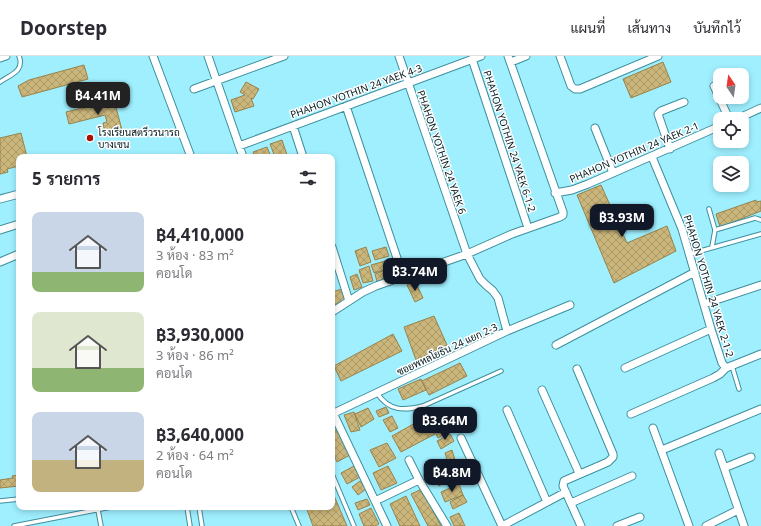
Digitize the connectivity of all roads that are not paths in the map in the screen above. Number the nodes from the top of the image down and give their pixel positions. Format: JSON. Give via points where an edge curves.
{"nodes":[{"id":1,"x":6,"y":56,"type":"edge"},
{"id":2,"x":19,"y":56,"type":"edge"},
{"id":3,"x":153,"y":56,"type":"edge"},
{"id":4,"x":208,"y":56,"type":"edge"},
{"id":5,"x":284,"y":56,"type":"edge"},
{"id":6,"x":399,"y":56,"type":"edge"},
{"id":7,"x":481,"y":56,"type":"edge"},
{"id":8,"x":526,"y":56,"type":"edge"},
{"id":9,"x":560,"y":56,"type":"edge"},
{"id":10,"x":658,"y":56,"type":"edge"},
{"id":11,"x":0,"y":58,"type":"edge"},
{"id":12,"x":472,"y":59,"type":"junction"},
{"id":13,"x":509,"y":59,"type":"edge"},
{"id":14,"x":217,"y":81,"type":"junction"},
{"id":15,"x":0,"y":82,"type":"edge"},
{"id":16,"x":408,"y":83,"type":"junction"},
{"id":17,"x":194,"y":89,"type":"dead end"},
{"id":18,"x":684,"y":102,"type":"dead end"},
{"id":19,"x":346,"y":106,"type":"junction"},
{"id":20,"x":761,"y":108,"type":"edge"},
{"id":21,"x":749,"y":114,"type":"edge"},
{"id":22,"x":293,"y":126,"type":"junction"},
{"id":23,"x":595,"y":128,"type":"dead end"},
{"id":24,"x":713,"y":129,"type":"edge"},
{"id":25,"x":239,"y":146,"type":"junction"},
{"id":26,"x":670,"y":149,"type":"junction"},
{"id":27,"x":190,"y":154,"type":"edge"},
{"id":28,"x":242,"y":154,"type":"edge"},
{"id":29,"x":302,"y":154,"type":"edge"},
{"id":30,"x":652,"y":157,"type":"junction"},
{"id":31,"x":614,"y":173,"type":"junction"},
{"id":32,"x":556,"y":193,"type":"junction"},
{"id":33,"x":16,"y":195,"type":"edge"},
{"id":34,"x":0,"y":199,"type":"edge"},
{"id":35,"x":709,"y":209,"type":"dead end"},
{"id":36,"x":761,"y":220,"type":"edge"},
{"id":37,"x":16,"y":225,"type":"edge"},
{"id":38,"x":528,"y":228,"type":"junction"},
{"id":39,"x":0,"y":230,"type":"edge"},
{"id":40,"x":716,"y":230,"type":"junction"},
{"id":41,"x":761,"y":234,"type":"edge"},
{"id":42,"x":712,"y":247,"type":"junction"},
{"id":43,"x":467,"y":254,"type":"junction"},
{"id":44,"x":690,"y":254,"type":"junction"},
{"id":45,"x":16,"y":255,"type":"edge"},
{"id":46,"x":335,"y":257,"type":"edge"},
{"id":47,"x":0,"y":262,"type":"edge"},
{"id":48,"x":695,"y":272,"type":"junction"},
{"id":49,"x":403,"y":276,"type":"junction"},
{"id":50,"x":761,"y":285,"type":"edge"},
{"id":51,"x":349,"y":301,"type":"junction"},
{"id":52,"x":704,"y":304,"type":"junction"},
{"id":53,"x":570,"y":305,"type":"dead end"},
{"id":54,"x":335,"y":310,"type":"edge"},
{"id":55,"x":710,"y":329,"type":"junction"},
{"id":56,"x":507,"y":331,"type":"junction"},
{"id":57,"x":556,"y":345,"type":"dead end"},
{"id":58,"x":761,"y":354,"type":"edge"},
{"id":59,"x":729,"y":367,"type":"junction"},
{"id":60,"x":625,"y":368,"type":"dead end"},
{"id":61,"x":577,"y":369,"type":"dead end"},
{"id":62,"x":501,"y":371,"type":"dead end"},
{"id":63,"x":739,"y":388,"type":"dead end"},
{"id":64,"x":542,"y":390,"type":"dead end"},
{"id":65,"x":377,"y":393,"type":"junction"},
{"id":66,"x":761,"y":409,"type":"edge"},
{"id":67,"x":507,"y":410,"type":"dead end"},
{"id":68,"x":335,"y":412,"type":"edge"},
{"id":69,"x":632,"y":414,"type":"dead end"},
{"id":70,"x":335,"y":420,"type":"edge"},
{"id":71,"x":653,"y":428,"type":"dead end"},
{"id":72,"x":461,"y":438,"type":"dead end"},
{"id":73,"x":662,"y":450,"type":"junction"},
{"id":74,"x":719,"y":454,"type":"dead end"},
{"id":75,"x":751,"y":457,"type":"dead end"},
{"id":76,"x":409,"y":460,"type":"dead end"},
{"id":77,"x":724,"y":468,"type":"junction"},
{"id":78,"x":579,"y":474,"type":"junction"},
{"id":79,"x":632,"y":476,"type":"dead end"},
{"id":80,"x":419,"y":480,"type":"junction"},
{"id":81,"x":335,"y":481,"type":"edge"},
{"id":82,"x":566,"y":492,"type":"junction"},
{"id":83,"x":16,"y":499,"type":"edge"},
{"id":84,"x":0,"y":501,"type":"edge"},
{"id":85,"x":375,"y":501,"type":"junction"},
{"id":86,"x":547,"y":502,"type":"junction"},
{"id":87,"x":571,"y":503,"type":"junction"},
{"id":88,"x":98,"y":510,"type":"joint"},
{"id":89,"x":187,"y":510,"type":"edge"},
{"id":90,"x":199,"y":510,"type":"edge"},
{"id":91,"x":292,"y":510,"type":"edge"},
{"id":92,"x":738,"y":510,"type":"junction"},
{"id":93,"x":640,"y":517,"type":"dead end"},
{"id":94,"x":14,"y":526,"type":"edge"},
{"id":95,"x":101,"y":526,"type":"edge"},
{"id":96,"x":190,"y":526,"type":"edge"},
{"id":97,"x":202,"y":526,"type":"edge"},
{"id":98,"x":298,"y":526,"type":"edge"},
{"id":99,"x":354,"y":526,"type":"edge"},
{"id":100,"x":387,"y":526,"type":"edge"},
{"id":101,"x":446,"y":526,"type":"edge"},
{"id":102,"x":503,"y":526,"type":"edge"},
{"id":103,"x":581,"y":526,"type":"edge"},
{"id":104,"x":617,"y":526,"type":"edge"},
{"id":105,"x":689,"y":526,"type":"edge"},
{"id":106,"x":706,"y":526,"type":"edge"},
{"id":107,"x":744,"y":526,"type":"edge"}],
"edges":[{"from":1,"to":11,"type":"street"},
{"from":2,"to":15,"type":"lane","via":[[20,67]]},
{"from":3,"to":27,"type":"street"},
{"from":4,"to":14,"type":"street"},
{"from":5,"to":14,"type":"street"},
{"from":6,"to":16,"type":"street","name":"PHAHON YOTHIN 24 YAEK 6"},
{"from":7,"to":12,"type":"street","name":"PHAHON YOTHIN 24 YAEK 4-3"},
{"from":8,"to":13,"type":"street"},
{"from":9,"to":10,"type":"street","via":[[571,86],[575,89]]},
{"from":12,"to":16,"type":"street","name":"PHAHON YOTHIN 24 YAEK 4-3"},
{"from":12,"to":38,"type":"street","name":"PHAHON YOTHIN 24 YAEK 6-1-2"},
{"from":13,"to":32,"type":"street"},
{"from":14,"to":17,"type":"street"},
{"from":14,"to":25,"type":"street"},
{"from":16,"to":19,"type":"street","name":"PHAHON YOTHIN 24 YAEK 4-3"},
{"from":16,"to":43,"type":"street","name":"PHAHON YOTHIN 24 YAEK 6"},
{"from":18,"to":26,"type":"street","via":[[658,114]]},
{"from":19,"to":22,"type":"street","name":"PHAHON YOTHIN 24 YAEK 4-3"},
{"from":19,"to":49,"type":"street"},
{"from":20,"to":21,"type":"street"},
{"from":22,"to":25,"type":"street","name":"PHAHON YOTHIN 24 YAEK 4-3"},
{"from":22,"to":29,"type":"street"},
{"from":23,"to":31,"type":"street"},
{"from":24,"to":26,"type":"street","name":"PHAHON YOTHIN 24 YAEK 2-1"},
{"from":25,"to":28,"type":"street"},
{"from":26,"to":30,"type":"street","name":"PHAHON YOTHIN 24 YAEK 2-1"},
{"from":30,"to":31,"type":"street","name":"PHAHON YOTHIN 24 YAEK 2-1"},
{"from":30,"to":44,"type":"street","name":"PHAHON YOTHIN 24 YAEK 2-1-2","via":[[682,228]]},
{"from":31,"to":32,"type":"street","name":"PHAHON YOTHIN 24 YAEK 2-1","via":[[580,188]]},
{"from":32,"to":38,"type":"street","via":[[563,215]]},
{"from":33,"to":34,"type":"street"},
{"from":35,"to":40,"type":"lane"},
{"from":36,"to":40,"type":"lane","via":[[755,218]]},
{"from":37,"to":39,"type":"street"},
{"from":38,"to":43,"type":"street"},
{"from":40,"to":42,"type":"lane"},
{"from":41,"to":42,"type":"lane"},
{"from":42,"to":44,"type":"lane"},
{"from":43,"to":49,"type":"street"},
{"from":43,"to":56,"type":"street","name":"PHAHON YOTHIN 24 YAEK 6","via":[[480,279],[498,298]]},
{"from":44,"to":48,"type":"street","name":"PHAHON YOTHIN 24 YAEK 2-1-2"},
{"from":45,"to":47,"type":"street"},
{"from":46,"to":51,"type":"street"},
{"from":48,"to":52,"type":"street","name":"PHAHON YOTHIN 24 YAEK 2-1-2"},
{"from":48,"to":57,"type":"street"},
{"from":49,"to":51,"type":"street","via":[[370,289]]},
{"from":50,"to":52,"type":"street"},
{"from":51,"to":54,"type":"street"},
{"from":52,"to":55,"type":"street","name":"PHAHON YOTHIN 24 YAEK 2-1-2"},
{"from":53,"to":56,"type":"street","name":"ซอยพหลโยธิน 24 แยก 2-3"},
{"from":55,"to":59,"type":"street","name":"PHAHON YOTHIN 24 YAEK 2-1-2","via":[[722,363]]},
{"from":55,"to":60,"type":"street"},
{"from":56,"to":65,"type":"street","name":"ซอยพหลโยธิน 24 แยก 2-3","via":[[407,375]]},
{"from":58,"to":59,"type":"street"},
{"from":59,"to":63,"type":"lane"},
{"from":59,"to":69,"type":"street","name":"PHAHON YOTHIN 24 YAEK 2-1-2","via":[[713,378]]},
{"from":61,"to":78,"type":"street","via":[[613,454],[608,462]]},
{"from":62,"to":65,"type":"lane","via":[[412,409],[401,410],[391,406],[381,400]]},
{"from":64,"to":78,"type":"street"},
{"from":65,"to":68,"type":"street","name":"ซอยพหลโยธิน 24 แยก 2-3","via":[[359,399]]},
{"from":66,"to":73,"type":"street"},
{"from":67,"to":86,"type":"street"},
{"from":70,"to":85,"type":"street"},
{"from":71,"to":73,"type":"street"},
{"from":72,"to":102,"type":"street"},
{"from":73,"to":105,"type":"street"},
{"from":74,"to":77,"type":"street"},
{"from":75,"to":77,"type":"street"},
{"from":76,"to":80,"type":"street"},
{"from":77,"to":92,"type":"street"},
{"from":78,"to":82,"type":"street","via":[[564,481]]},
{"from":79,"to":87,"type":"street"},
{"from":80,"to":85,"type":"street"},
{"from":80,"to":101,"type":"street"},
{"from":81,"to":99,"type":"lane"},
{"from":82,"to":86,"type":"street"},
{"from":82,"to":87,"type":"street"},
{"from":83,"to":84,"type":"lane"},
{"from":85,"to":100,"type":"street"},
{"from":86,"to":102,"type":"street"},
{"from":87,"to":103,"type":"street"},
{"from":88,"to":94,"type":"lane"},
{"from":88,"to":95,"type":"lane"},
{"from":89,"to":96,"type":"lane"},
{"from":90,"to":97,"type":"lane"},
{"from":91,"to":98,"type":"lane"},
{"from":92,"to":106,"type":"street"},
{"from":92,"to":107,"type":"street"},
{"from":93,"to":104,"type":"street"}]}
